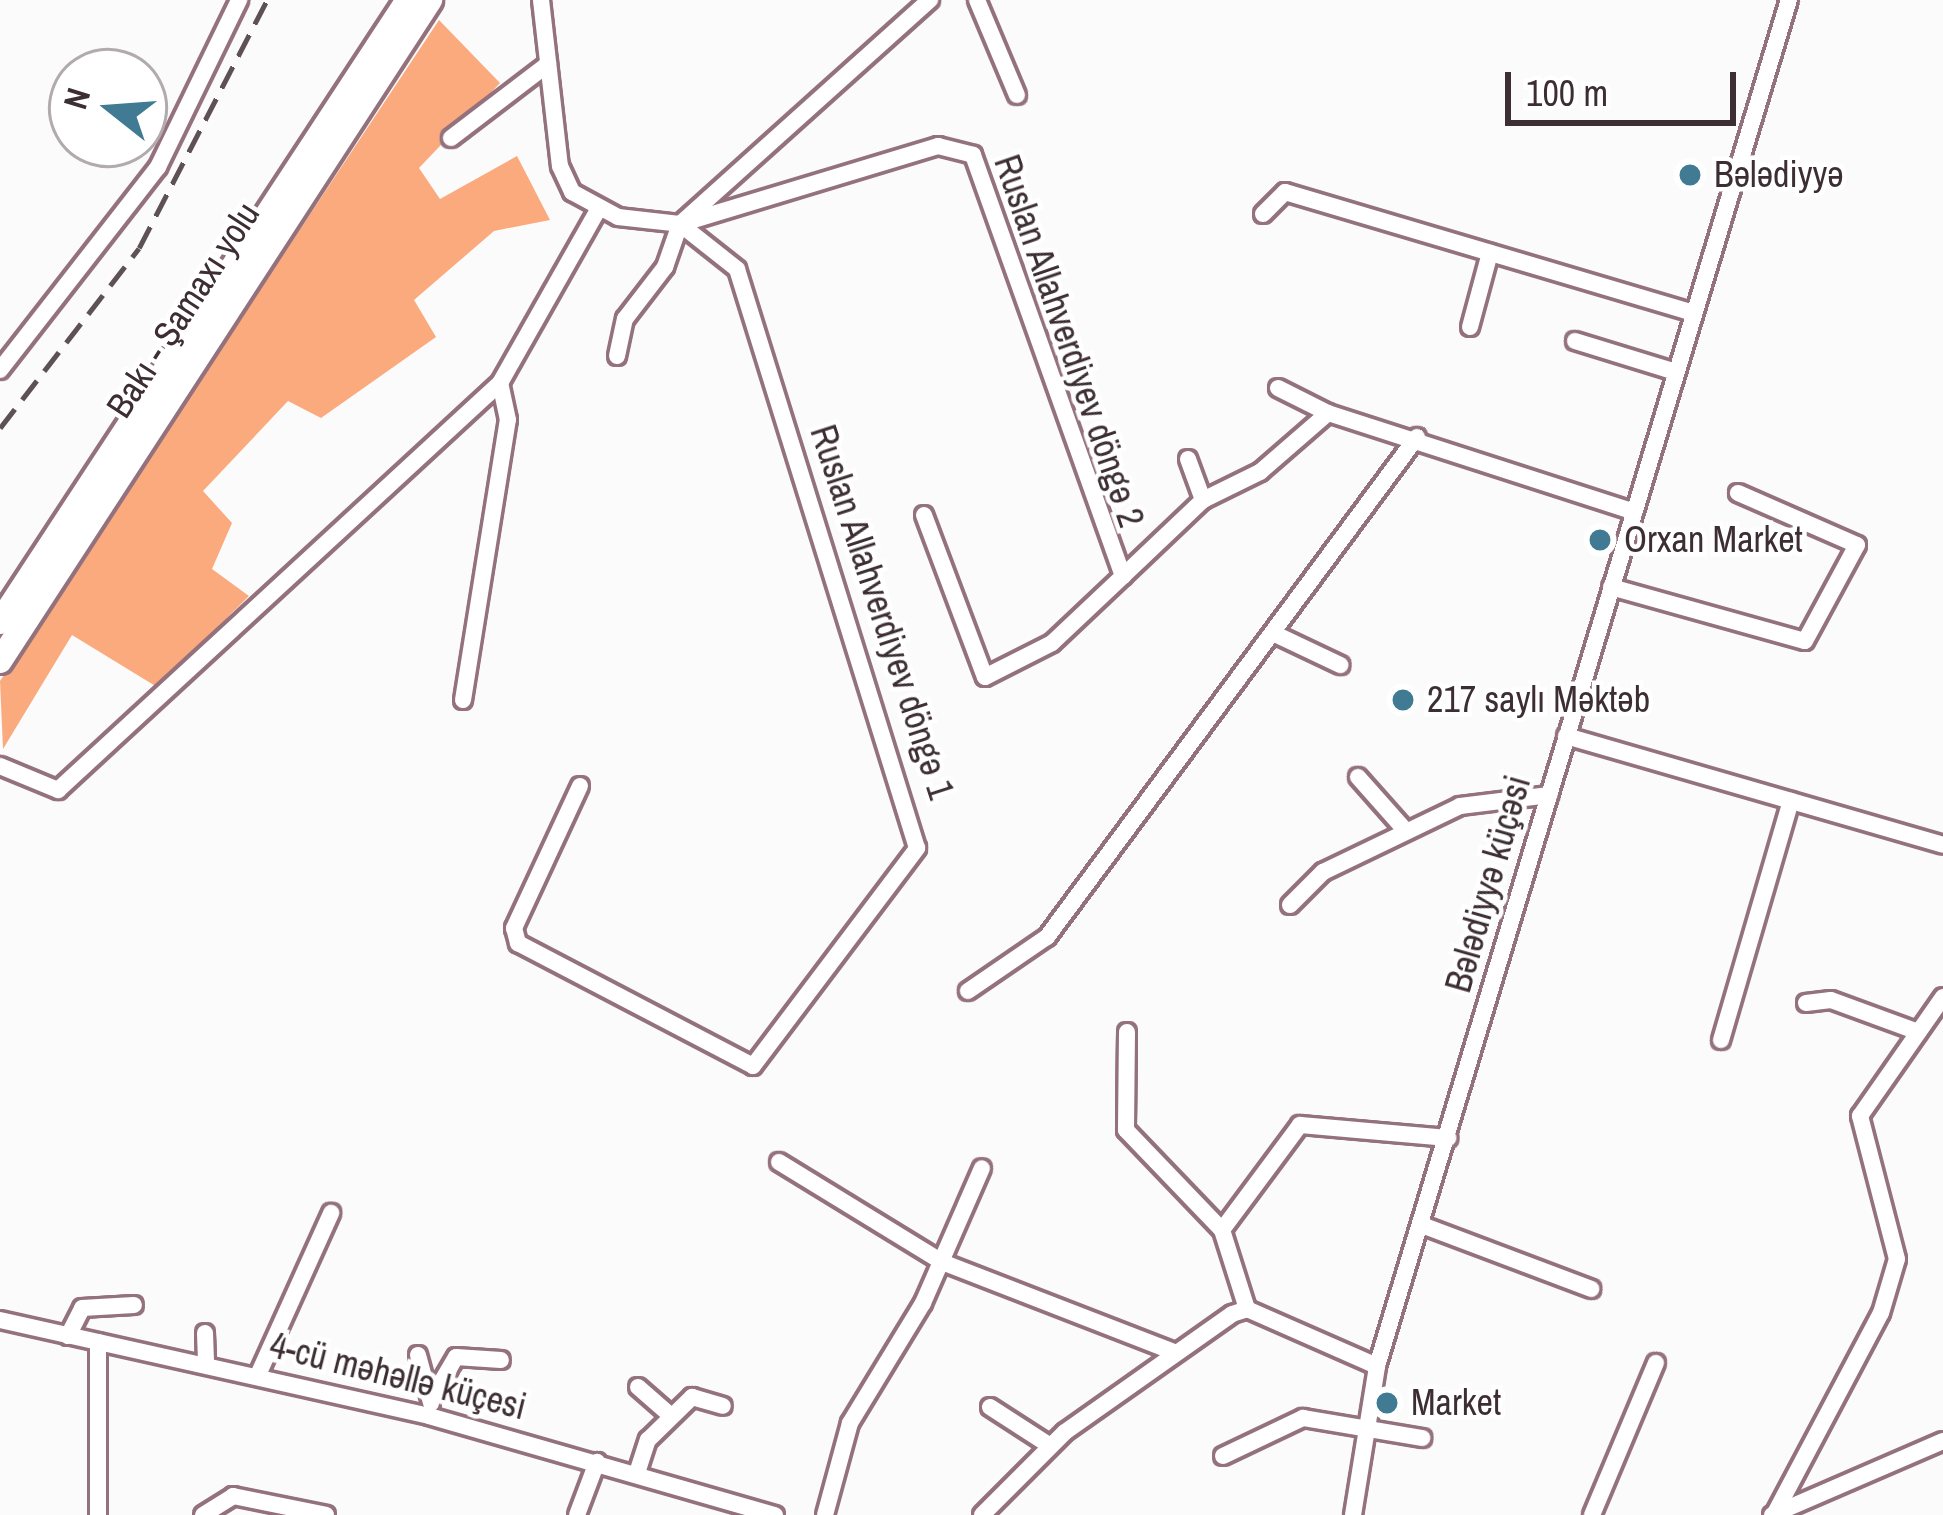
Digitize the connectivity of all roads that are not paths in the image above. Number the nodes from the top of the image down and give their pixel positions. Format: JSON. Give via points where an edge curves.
{"nodes":[{"id":1,"x":239,"y":0,"type":"edge"},
{"id":2,"x":408,"y":0,"type":"edge"},
{"id":3,"x":430,"y":0,"type":"edge"},
{"id":4,"x":542,"y":0,"type":"edge"},
{"id":5,"x":930,"y":0,"type":"edge"},
{"id":6,"x":977,"y":0,"type":"edge"},
{"id":7,"x":1789,"y":0,"type":"edge"},
{"id":8,"x":548,"y":64,"type":"junction"},
{"id":9,"x":1017,"y":95,"type":"dead end"},
{"id":10,"x":451,"y":138,"type":"dead end"},
{"id":11,"x":598,"y":210,"type":"junction"},
{"id":12,"x":1263,"y":214,"type":"dead end"},
{"id":13,"x":680,"y":224,"type":"junction"},
{"id":14,"x":1490,"y":253,"type":"junction"},
{"id":15,"x":1694,"y":313,"type":"junction"},
{"id":16,"x":1471,"y":327,"type":"dead end"},
{"id":17,"x":1575,"y":341,"type":"dead end"},
{"id":18,"x":617,"y":356,"type":"dead end"},
{"id":19,"x":0,"y":370,"type":"edge"},
{"id":20,"x":1676,"y":372,"type":"junction"},
{"id":21,"x":500,"y":383,"type":"junction"},
{"id":22,"x":1278,"y":388,"type":"dead end"},
{"id":23,"x":1328,"y":413,"type":"junction"},
{"id":24,"x":1417,"y":437,"type":"junction"},
{"id":25,"x":1188,"y":459,"type":"dead end"},
{"id":26,"x":1738,"y":493,"type":"dead end"},
{"id":27,"x":1203,"y":500,"type":"junction"},
{"id":28,"x":1634,"y":512,"type":"junction"},
{"id":29,"x":924,"y":515,"type":"dead end"},
{"id":30,"x":1123,"y":576,"type":"junction"},
{"id":31,"x":1611,"y":587,"type":"junction"},
{"id":32,"x":0,"y":622,"type":"edge"},
{"id":33,"x":1279,"y":636,"type":"junction"},
{"id":34,"x":0,"y":662,"type":"edge"},
{"id":35,"x":1340,"y":665,"type":"dead end"},
{"id":36,"x":463,"y":700,"type":"dead end"},
{"id":37,"x":1567,"y":736,"type":"junction"},
{"id":38,"x":0,"y":766,"type":"edge"},
{"id":39,"x":1358,"y":777,"type":"dead end"},
{"id":40,"x":580,"y":786,"type":"dead end"},
{"id":41,"x":1549,"y":795,"type":"junction"},
{"id":42,"x":1791,"y":801,"type":"junction"},
{"id":43,"x":1406,"y":832,"type":"junction"},
{"id":44,"x":1943,"y":845,"type":"edge"},
{"id":45,"x":1290,"y":905,"type":"dead end"},
{"id":46,"x":968,"y":991,"type":"dead end"},
{"id":47,"x":1943,"y":997,"type":"edge"},
{"id":48,"x":1806,"y":1003,"type":"dead end"},
{"id":49,"x":1127,"y":1032,"type":"dead end"},
{"id":50,"x":1918,"y":1032,"type":"junction"},
{"id":51,"x":1721,"y":1040,"type":"dead end"},
{"id":52,"x":1448,"y":1138,"type":"junction"},
{"id":53,"x":779,"y":1162,"type":"dead end"},
{"id":54,"x":982,"y":1168,"type":"dead end"},
{"id":55,"x":331,"y":1213,"type":"dead end"},
{"id":56,"x":1422,"y":1225,"type":"junction"},
{"id":57,"x":1222,"y":1230,"type":"junction"},
{"id":58,"x":942,"y":1262,"type":"junction"},
{"id":59,"x":1591,"y":1288,"type":"dead end"},
{"id":60,"x":134,"y":1305,"type":"dead end"},
{"id":61,"x":1247,"y":1309,"type":"junction"},
{"id":62,"x":0,"y":1321,"type":"edge"},
{"id":63,"x":205,"y":1333,"type":"dead end"},
{"id":64,"x":68,"y":1336,"type":"junction"},
{"id":65,"x":98,"y":1342,"type":"junction"},
{"id":66,"x":1174,"y":1352,"type":"junction"},
{"id":67,"x":418,"y":1355,"type":"dead end"},
{"id":68,"x":501,"y":1360,"type":"dead end"},
{"id":69,"x":206,"y":1363,"type":"junction"},
{"id":70,"x":1656,"y":1364,"type":"dead end"},
{"id":71,"x":1377,"y":1366,"type":"junction"},
{"id":72,"x":258,"y":1375,"type":"junction"},
{"id":73,"x":638,"y":1387,"type":"dead end"},
{"id":74,"x":433,"y":1396,"type":"junction"},
{"id":75,"x":723,"y":1406,"type":"dead end"},
{"id":76,"x":990,"y":1406,"type":"dead end"},
{"id":77,"x":670,"y":1415,"type":"junction"},
{"id":78,"x":429,"y":1416,"type":"junction"},
{"id":79,"x":1364,"y":1420,"type":"junction"},
{"id":80,"x":1422,"y":1438,"type":"dead end"},
{"id":81,"x":1943,"y":1441,"type":"edge"},
{"id":82,"x":1049,"y":1445,"type":"junction"},
{"id":83,"x":1223,"y":1456,"type":"dead end"},
{"id":84,"x":596,"y":1462,"type":"junction"},
{"id":85,"x":637,"y":1473,"type":"junction"},
{"id":86,"x":1773,"y":1514,"type":"edge"},
{"id":87,"x":98,"y":1515,"type":"edge"},
{"id":88,"x":203,"y":1515,"type":"edge"},
{"id":89,"x":326,"y":1515,"type":"edge"},
{"id":90,"x":577,"y":1515,"type":"edge"},
{"id":91,"x":776,"y":1515,"type":"edge"},
{"id":92,"x":825,"y":1515,"type":"edge"},
{"id":93,"x":982,"y":1515,"type":"edge"},
{"id":94,"x":1353,"y":1515,"type":"edge"},
{"id":95,"x":1592,"y":1515,"type":"edge"}],
"edges":[{"from":1,"to":19,"type":"street","via":[[158,167]]},
{"from":2,"to":32,"type":"highway","name":"Bakı - Şamaxı yolu"},
{"from":3,"to":34,"type":"highway","name":"Bakı - Şamaxı yolu"},
{"from":4,"to":8,"type":"street"},
{"from":5,"to":13,"type":"street"},
{"from":6,"to":9,"type":"street"},
{"from":7,"to":15,"type":"street","name":"Bələdiyyə küçəsi"},
{"from":8,"to":10,"type":"street"},
{"from":8,"to":11,"type":"street","via":[[560,166],[572,192]]},
{"from":11,"to":13,"type":"street","name":"Ruslan Allahverdiyev döngə 2"},
{"from":11,"to":21,"type":"street"},
{"from":12,"to":14,"type":"street","via":[[1285,192]]},
{"from":13,"to":18,"type":"street","via":[[665,267],[625,319]]},
{"from":13,"to":30,"type":"street","name":"Ruslan Allahverdiyev döngə 2","via":[[964,147]]},
{"from":13,"to":40,"type":"street","name":"Ruslan Allahverdiyev döngə 1","via":[[737,268],[917,848],[766,1057],[739,1064],[518,944],[514,928]]},
{"from":14,"to":15,"type":"street"},
{"from":14,"to":16,"type":"street"},
{"from":15,"to":20,"type":"street","name":"Bələdiyyə küçəsi"},
{"from":17,"to":20,"type":"street"},
{"from":20,"to":28,"type":"street","name":"Bələdiyyə küçəsi"},
{"from":21,"to":36,"type":"street","via":[[508,420]]},
{"from":21,"to":38,"type":"street","via":[[58,790]]},
{"from":22,"to":23,"type":"street"},
{"from":23,"to":24,"type":"street"},
{"from":23,"to":27,"type":"street","name":"Ruslan Allahverdiyev döngə 2","via":[[1276,460]]},
{"from":24,"to":28,"type":"street"},
{"from":24,"to":33,"type":"street"},
{"from":25,"to":27,"type":"street"},
{"from":26,"to":31,"type":"street","via":[[1857,545],[1805,641]]},
{"from":27,"to":30,"type":"street","name":"Ruslan Allahverdiyev döngə 2"},
{"from":28,"to":31,"type":"street","name":"Bələdiyyə küçəsi"},
{"from":29,"to":30,"type":"street","via":[[985,677],[1052,643]]},
{"from":31,"to":37,"type":"street","name":"Bələdiyyə küçəsi"},
{"from":33,"to":35,"type":"street"},
{"from":33,"to":46,"type":"street","via":[[1047,937]]},
{"from":37,"to":41,"type":"street","name":"Bələdiyyə küçəsi"},
{"from":37,"to":42,"type":"street"},
{"from":39,"to":43,"type":"street"},
{"from":41,"to":43,"type":"street","via":[[1487,796]]},
{"from":41,"to":52,"type":"street","name":"Bələdiyyə küçəsi"},
{"from":42,"to":44,"type":"street"},
{"from":42,"to":51,"type":"street"},
{"from":43,"to":45,"type":"street","via":[[1323,872]]},
{"from":47,"to":50,"type":"street"},
{"from":48,"to":50,"type":"street","via":[[1832,1000]]},
{"from":49,"to":57,"type":"street","via":[[1126,1130]]},
{"from":50,"to":86,"type":"street","via":[[1858,1127],[1894,1220],[1890,1284]]},
{"from":52,"to":56,"type":"street","name":"Bələdiyyə küçəsi"},
{"from":52,"to":57,"type":"street","via":[[1300,1125]]},
{"from":53,"to":58,"type":"street"},
{"from":54,"to":58,"type":"street"},
{"from":55,"to":72,"type":"street"},
{"from":56,"to":59,"type":"street"},
{"from":56,"to":71,"type":"street","name":"Bələdiyyə küçəsi"},
{"from":57,"to":61,"type":"street"},
{"from":58,"to":66,"type":"street"},
{"from":58,"to":92,"type":"street","via":[[850,1423]]},
{"from":60,"to":64,"type":"street","via":[[82,1308]]},
{"from":61,"to":66,"type":"street"},
{"from":61,"to":71,"type":"street"},
{"from":62,"to":64,"type":"street","name":"4-cü məhəllə küçesi"},
{"from":63,"to":69,"type":"street"},
{"from":64,"to":65,"type":"street","name":"4-cü məhəllə küçesi"},
{"from":65,"to":69,"type":"street","name":"4-cü məhəllə küçesi"},
{"from":65,"to":87,"type":"street"},
{"from":66,"to":82,"type":"street"},
{"from":67,"to":74,"type":"street"},
{"from":68,"to":74,"type":"street","via":[[456,1357]]},
{"from":69,"to":72,"type":"street","name":"4-cü məhəllə küçesi"},
{"from":70,"to":95,"type":"street"},
{"from":71,"to":79,"type":"street","name":"Bələdiyyə küçəsi"},
{"from":72,"to":78,"type":"street","name":"4-cü məhəllə küçesi"},
{"from":73,"to":77,"type":"street"},
{"from":74,"to":78,"type":"street"},
{"from":75,"to":77,"type":"street","via":[[702,1395]]},
{"from":76,"to":82,"type":"street"},
{"from":77,"to":85,"type":"street"},
{"from":78,"to":84,"type":"street","name":"4-cü məhəllə küçesi"},
{"from":79,"to":80,"type":"street"},
{"from":79,"to":83,"type":"street","via":[[1304,1418]]},
{"from":79,"to":94,"type":"street","name":"Bələdiyyə küçəsi"},
{"from":81,"to":86,"type":"street"},
{"from":82,"to":93,"type":"street"},
{"from":84,"to":85,"type":"street","name":"4-cü məhəllə küçesi"},
{"from":84,"to":90,"type":"street"},
{"from":85,"to":91,"type":"street","name":"4-cü məhəllə küçesi"},
{"from":88,"to":89,"type":"street","via":[[233,1496]]}]}
